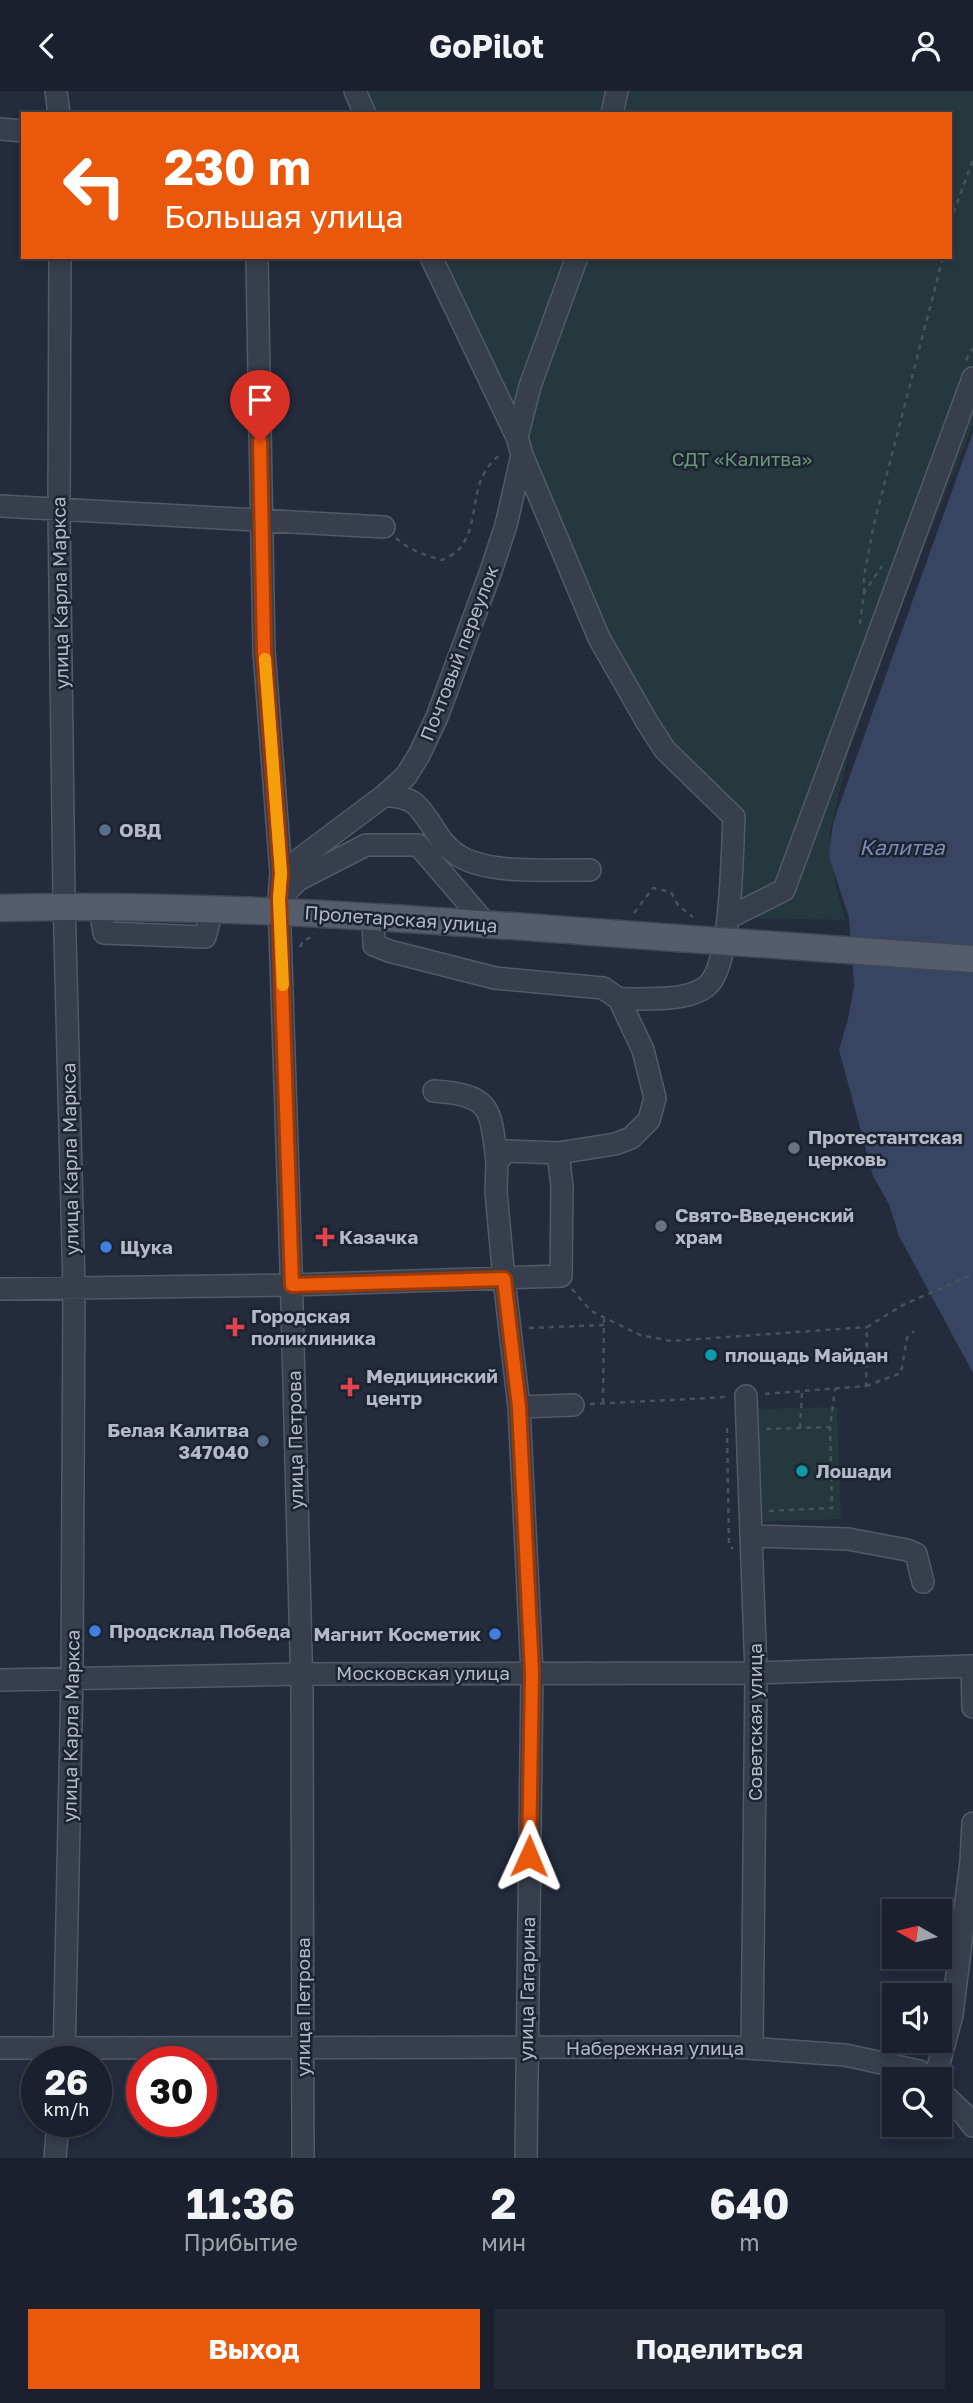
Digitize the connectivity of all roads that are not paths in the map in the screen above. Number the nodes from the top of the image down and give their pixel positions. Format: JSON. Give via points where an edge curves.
{"nodes":[{"id":1,"x":56,"y":91,"type":"edge"},
{"id":2,"x":355,"y":91,"type":"edge"},
{"id":3,"x":617,"y":91,"type":"edge"},
{"id":4,"x":59,"y":112,"type":"edge"},
{"id":5,"x":364,"y":112,"type":"edge"},
{"id":6,"x":612,"y":112,"type":"edge"},
{"id":7,"x":0,"y":129,"type":"edge"},
{"id":8,"x":21,"y":131,"type":"edge"},
{"id":9,"x":60,"y":259,"type":"edge"},
{"id":10,"x":432,"y":259,"type":"edge"},
{"id":11,"x":576,"y":259,"type":"edge"},
{"id":12,"x":257,"y":261,"type":"dead end"},
{"id":13,"x":973,"y":378,"type":"edge"},
{"id":14,"x":514,"y":448,"type":"junction"},
{"id":15,"x":0,"y":506,"type":"edge"},
{"id":16,"x":59,"y":509,"type":"junction"},
{"id":17,"x":262,"y":519,"type":"junction"},
{"id":18,"x":384,"y":527,"type":"road end"},
{"id":19,"x":385,"y":795,"type":"junction"},
{"id":20,"x":590,"y":870,"type":"dead end"},
{"id":21,"x":281,"y":873,"type":"junction"},
{"id":22,"x":280,"y":904,"type":"junction"},
{"id":23,"x":64,"y":907,"type":"junction"},
{"id":24,"x":0,"y":908,"type":"edge"},
{"id":25,"x":373,"y":917,"type":"junction"},
{"id":26,"x":728,"y":918,"type":"junction"},
{"id":27,"x":487,"y":925,"type":"junction"},
{"id":28,"x":973,"y":959,"type":"edge"},
{"id":29,"x":619,"y":999,"type":"junction"},
{"id":30,"x":434,"y":1091,"type":"dead end"},
{"id":31,"x":558,"y":1153,"type":"junction"},
{"id":32,"x":497,"y":1161,"type":"junction"},
{"id":33,"x":504,"y":1279,"type":"junction"},
{"id":34,"x":292,"y":1285,"type":"junction"},
{"id":35,"x":0,"y":1289,"type":"edge"},
{"id":36,"x":74,"y":1289,"type":"junction"},
{"id":37,"x":746,"y":1396,"type":"road end"},
{"id":38,"x":573,"y":1405,"type":"road end"},
{"id":39,"x":519,"y":1407,"type":"junction"},
{"id":40,"x":752,"y":1536,"type":"junction"},
{"id":41,"x":923,"y":1583,"type":"dead end"},
{"id":42,"x":972,"y":1666,"type":"edge"},
{"id":43,"x":532,"y":1672,"type":"junction"},
{"id":44,"x":756,"y":1673,"type":"junction"},
{"id":45,"x":301,"y":1674,"type":"junction"},
{"id":46,"x":72,"y":1679,"type":"junction"},
{"id":47,"x":0,"y":1680,"type":"edge"},
{"id":48,"x":973,"y":1707,"type":"edge"},
{"id":49,"x":973,"y":1822,"type":"edge"},
{"id":50,"x":65,"y":2046,"type":"edge"},
{"id":51,"x":303,"y":2047,"type":"junction"},
{"id":52,"x":526,"y":2047,"type":"junction"},
{"id":53,"x":0,"y":2048,"type":"edge"},
{"id":54,"x":752,"y":2048,"type":"junction"},
{"id":55,"x":21,"y":2050,"type":"edge"},
{"id":56,"x":112,"y":2053,"type":"edge"},
{"id":57,"x":900,"y":2067,"type":"edge"},
{"id":58,"x":938,"y":2067,"type":"edge"},
{"id":59,"x":952,"y":2102,"type":"edge"},
{"id":60,"x":973,"y":2126,"type":"edge"},
{"id":61,"x":57,"y":2137,"type":"edge"},
{"id":62,"x":55,"y":2158,"type":"edge"},
{"id":63,"x":303,"y":2158,"type":"edge"},
{"id":64,"x":526,"y":2158,"type":"edge"}],
"edges":[{"from":1,"to":4,"type":"street"},
{"from":2,"to":5,"type":"street"},
{"from":3,"to":6,"type":"street"},
{"from":7,"to":8,"type":"street"},
{"from":9,"to":16,"type":"street","name":"улица Карла Маркса"},
{"from":10,"to":14,"type":"street"},
{"from":11,"to":14,"type":"street","name":"Почтовый переулок","via":[[530,386]]},
{"from":12,"to":17,"type":"street","name":"улица Петрова"},
{"from":13,"to":26,"type":"street","via":[[784,890]]},
{"from":14,"to":19,"type":"street","name":"Почтовый переулок","via":[[506,525],[467,638],[429,736],[406,776]]},
{"from":14,"to":26,"type":"street","via":[[599,638],[647,722],[665,750],[734,817]]},
{"from":15,"to":16,"type":"street"},
{"from":16,"to":17,"type":"street"},
{"from":16,"to":23,"type":"street","name":"улица Карла Маркса"},
{"from":17,"to":18,"type":"street"},
{"from":17,"to":21,"type":"street","name":"улица Петрова","via":[[264,651]]},
{"from":19,"to":20,"type":"street","via":[[416,805],[440,840],[462,858],[504,870]]},
{"from":19,"to":21,"type":"street","name":"Почтовый переулок"},
{"from":21,"to":22,"type":"street","name":"улица Петрова"},
{"from":22,"to":23,"type":"main road","name":"Пролетарская улица","via":[[212,909]]},
{"from":22,"to":25,"type":"main road","name":"Пролетарская улица"},
{"from":22,"to":27,"type":"street","via":[[298,880],[366,845],[418,845]]},
{"from":22,"to":34,"type":"street","name":"улица Петрова"},
{"from":23,"to":24,"type":"main road","name":"Пролетарская улица"},
{"from":23,"to":36,"type":"street","name":"улица Карла Маркса"},
{"from":25,"to":27,"type":"main road","name":"Пролетарская улица"},
{"from":25,"to":29,"type":"street","via":[[374,944],[389,951],[495,978],[603,988]]},
{"from":26,"to":29,"type":"street","via":[[719,966],[708,985],[685,997]]},
{"from":27,"to":28,"type":"main road","name":"Пролетарская улица","bridge":true},
{"from":29,"to":31,"type":"street","via":[[643,1049],[655,1098],[649,1120],[631,1137],[615,1144]]},
{"from":30,"to":32,"type":"street","name":"улица Гагарина","via":[[469,1095],[485,1107],[491,1116]]},
{"from":31,"to":32,"type":"street","via":[[507,1151]]},
{"from":31,"to":33,"type":"street","via":[[561,1276]]},
{"from":32,"to":33,"type":"street","name":"улица Гагарина"},
{"from":33,"to":34,"type":"street"},
{"from":33,"to":39,"type":"street","name":"улица Гагарина"},
{"from":34,"to":36,"type":"street"},
{"from":34,"to":45,"type":"street","name":"улица Петрова"},
{"from":35,"to":36,"type":"street"},
{"from":36,"to":46,"type":"street","name":"улица Карла Маркса"},
{"from":37,"to":40,"type":"street","name":"Советская улица"},
{"from":38,"to":39,"type":"street"},
{"from":39,"to":43,"type":"street","name":"улица Гагарина"},
{"from":40,"to":41,"type":"street","via":[[848,1539],[907,1550],[916,1554]]},
{"from":40,"to":44,"type":"street","name":"Советская улица"},
{"from":42,"to":44,"type":"street","name":"Московская улица"},
{"from":42,"to":48,"type":"street"},
{"from":43,"to":44,"type":"street","name":"Московская улица"},
{"from":43,"to":45,"type":"street","name":"Московская улица"},
{"from":43,"to":52,"type":"street","name":"улица Гагарина"},
{"from":44,"to":54,"type":"street","name":"Советская улица"},
{"from":45,"to":46,"type":"street","name":"Московская улица"},
{"from":45,"to":51,"type":"street","name":"улица Петрова"},
{"from":46,"to":47,"type":"street","name":"Московская улица"},
{"from":46,"to":50,"type":"street","name":"улица Карла Маркса"},
{"from":49,"to":58,"type":"street","via":[[952,2015]]},
{"from":51,"to":52,"type":"street","name":"Набережная улица"},
{"from":51,"to":56,"type":"street","name":"Набережная улица"},
{"from":51,"to":63,"type":"street","name":"улица Петрова"},
{"from":52,"to":54,"type":"street","name":"Набережная улица"},
{"from":52,"to":64,"type":"street","name":"улица Гагарина"},
{"from":53,"to":55,"type":"street","name":"Набережная улица"},
{"from":54,"to":57,"type":"street","name":"Набережная улица","via":[[845,2055]]},
{"from":59,"to":60,"type":"street"},
{"from":61,"to":62,"type":"street"}]}
